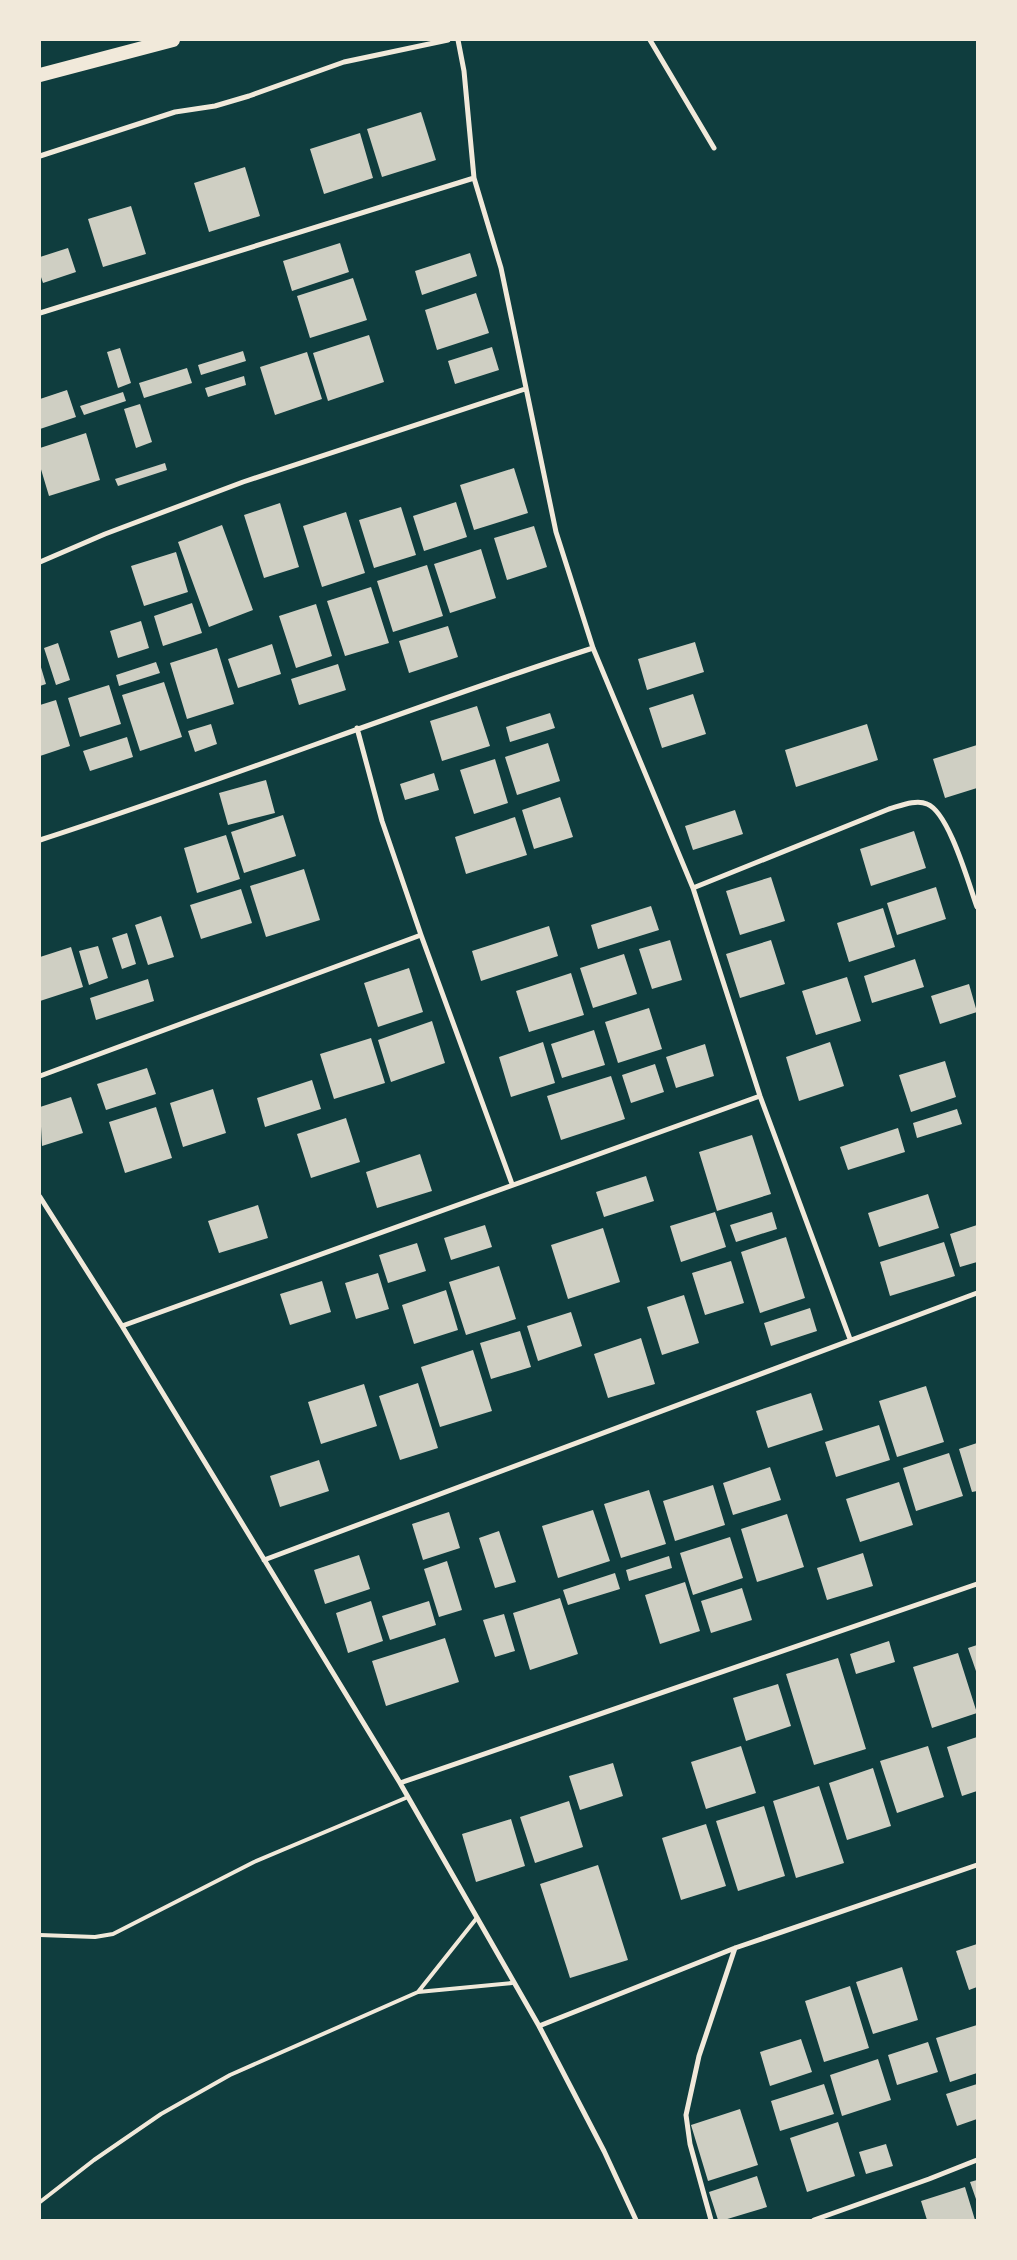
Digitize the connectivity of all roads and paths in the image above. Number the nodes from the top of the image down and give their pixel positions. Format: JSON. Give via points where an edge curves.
{"nodes":[{"id":1,"x":173,"y":40,"type":"edge"},
{"id":2,"x":448,"y":40,"type":"edge"},
{"id":3,"x":458,"y":40,"type":"edge"},
{"id":4,"x":650,"y":40,"type":"edge"},
{"id":5,"x":40,"y":75,"type":"edge"},
{"id":6,"x":714,"y":148,"type":"dead end"},
{"id":7,"x":40,"y":156,"type":"edge"},
{"id":8,"x":474,"y":178,"type":"junction"},
{"id":9,"x":40,"y":313,"type":"edge"},
{"id":10,"x":525,"y":389,"type":"junction"},
{"id":11,"x":40,"y":562,"type":"edge"},
{"id":12,"x":593,"y":648,"type":"junction"},
{"id":13,"x":357,"y":728,"type":"junction"},
{"id":14,"x":40,"y":840,"type":"edge"},
{"id":15,"x":693,"y":888,"type":"junction"},
{"id":16,"x":977,"y":907,"type":"edge"},
{"id":17,"x":421,"y":936,"type":"junction"},
{"id":18,"x":40,"y":1076,"type":"edge"},
{"id":19,"x":760,"y":1096,"type":"junction"},
{"id":20,"x":512,"y":1184,"type":"junction"},
{"id":21,"x":40,"y":1197,"type":"edge"},
{"id":22,"x":977,"y":1294,"type":"edge"},
{"id":23,"x":122,"y":1326,"type":"junction"},
{"id":24,"x":850,"y":1339,"type":"junction"},
{"id":25,"x":264,"y":1560,"type":"junction"},
{"id":26,"x":977,"y":1584,"type":"edge"},
{"id":27,"x":400,"y":1783,"type":"junction"},
{"id":28,"x":408,"y":1797,"type":"junction"},
{"id":29,"x":977,"y":1865,"type":"edge"},
{"id":30,"x":476,"y":1919,"type":"junction"},
{"id":31,"x":40,"y":1935,"type":"edge"},
{"id":32,"x":735,"y":1948,"type":"junction"},
{"id":33,"x":512,"y":1983,"type":"junction"},
{"id":34,"x":418,"y":1992,"type":"junction"},
{"id":35,"x":538,"y":2026,"type":"junction"},
{"id":36,"x":977,"y":2160,"type":"edge"},
{"id":37,"x":40,"y":2202,"type":"edge"},
{"id":38,"x":636,"y":2220,"type":"edge"},
{"id":39,"x":711,"y":2220,"type":"edge"},
{"id":40,"x":814,"y":2220,"type":"edge"}],
"edges":[{"from":1,"to":5,"type":"highway"},
{"from":2,"to":7,"type":"street","via":[[344,62],[249,96],[215,106],[175,112]]},
{"from":3,"to":8,"type":"street"},
{"from":4,"to":6,"type":"street"},
{"from":8,"to":9,"type":"street"},
{"from":8,"to":10,"type":"street","via":[[501,268]]},
{"from":10,"to":11,"type":"street","via":[[243,482]]},
{"from":10,"to":12,"type":"street","via":[[556,532]]},
{"from":12,"to":13,"type":"street"},
{"from":12,"to":15,"type":"street"},
{"from":13,"to":14,"type":"street"},
{"from":13,"to":17,"type":"street","via":[[382,820]]},
{"from":15,"to":16,"type":"street","via":[[889,809],[916,802],[928,804],[942,819]]},
{"from":15,"to":19,"type":"street"},
{"from":17,"to":18,"type":"street"},
{"from":17,"to":20,"type":"street"},
{"from":19,"to":20,"type":"street"},
{"from":19,"to":24,"type":"street"},
{"from":20,"to":23,"type":"street"},
{"from":21,"to":23,"type":"street"},
{"from":22,"to":24,"type":"street"},
{"from":23,"to":25,"type":"street"},
{"from":24,"to":25,"type":"street"},
{"from":25,"to":27,"type":"street"},
{"from":26,"to":27,"type":"street"},
{"from":27,"to":28,"type":"street"},
{"from":28,"to":30,"type":"street"},
{"from":28,"to":31,"type":"lane","via":[[254,1862],[113,1934]]},
{"from":29,"to":32,"type":"street"},
{"from":30,"to":33,"type":"street"},
{"from":30,"to":34,"type":"lane"},
{"from":32,"to":35,"type":"street"},
{"from":32,"to":39,"type":"street","via":[[699,2056],[686,2115],[690,2144]]},
{"from":33,"to":34,"type":"lane"},
{"from":33,"to":35,"type":"street"},
{"from":34,"to":37,"type":"lane","via":[[230,2075],[161,2114]]},
{"from":35,"to":38,"type":"street","via":[[604,2151]]},
{"from":36,"to":40,"type":"street"}]}
